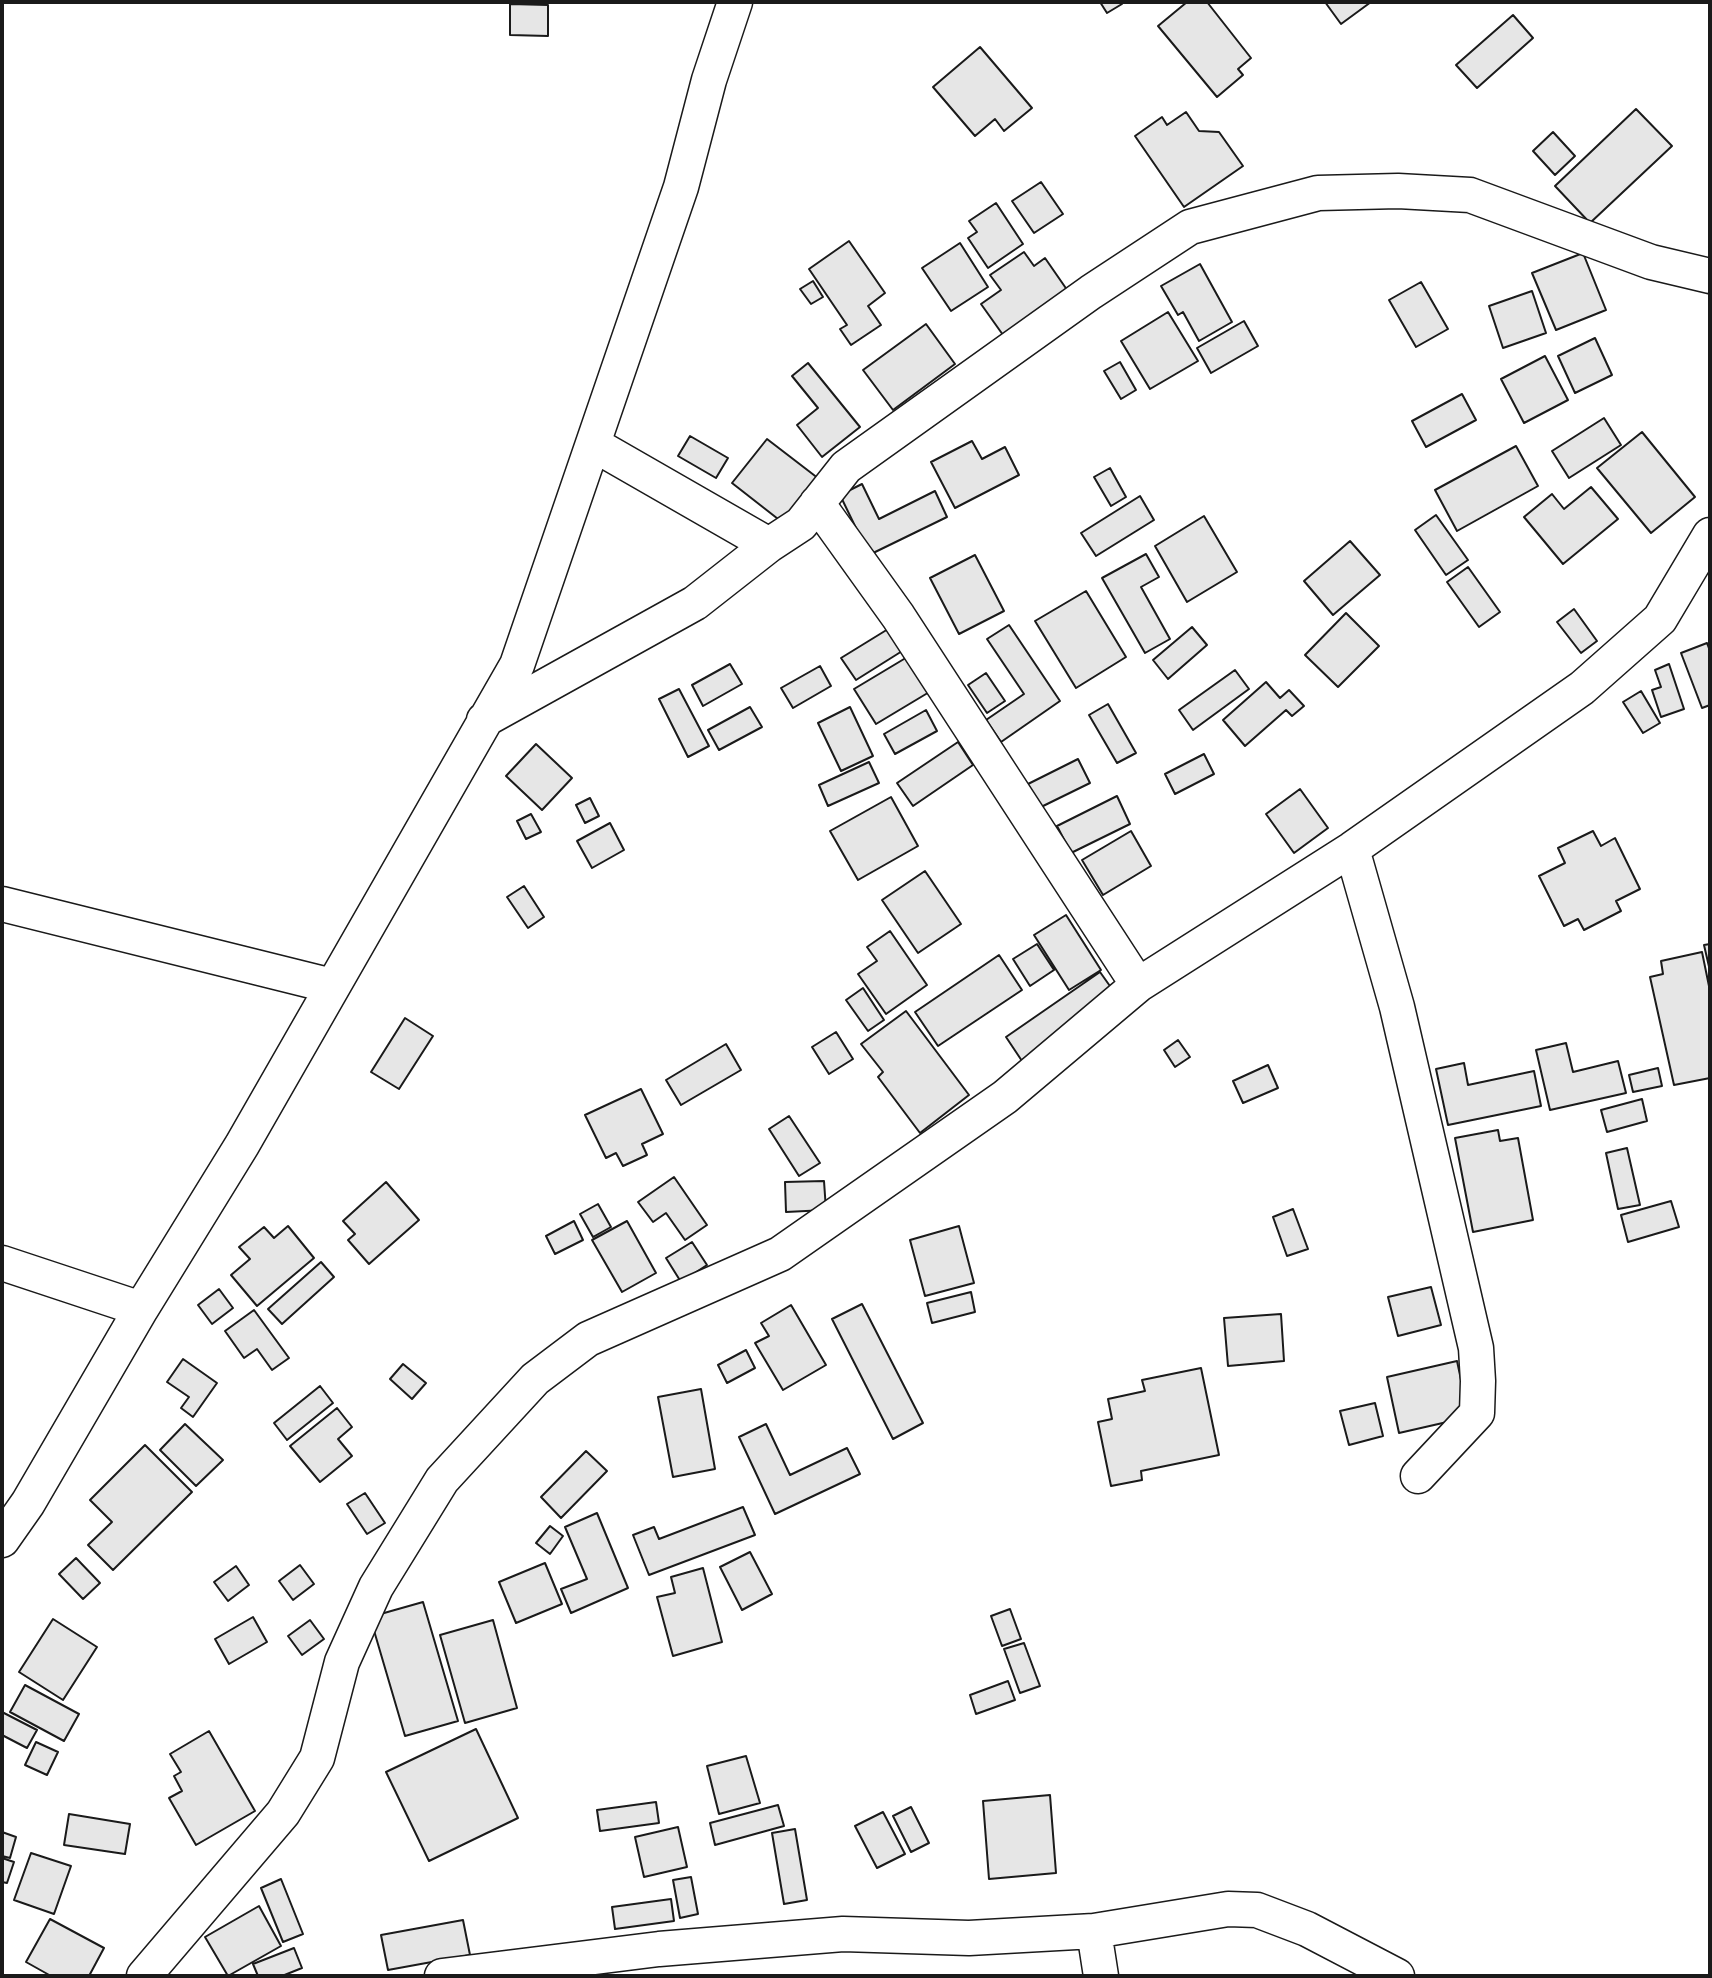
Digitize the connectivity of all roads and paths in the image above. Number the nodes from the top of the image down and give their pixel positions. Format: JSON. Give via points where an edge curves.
{"nodes":[{"id":1,"x":735,"y":2,"type":"edge"},
{"id":2,"x":1710,"y":276,"type":"edge"},
{"id":3,"x":593,"y":444,"type":"junction"},
{"id":4,"x":817,"y":503,"type":"junction"},
{"id":5,"x":1710,"y":535,"type":"edge"},
{"id":6,"x":769,"y":545,"type":"junction"},
{"id":7,"x":484,"y":720,"type":"junction"},
{"id":8,"x":1352,"y":849,"type":"junction"},
{"id":9,"x":2,"y":904,"type":"edge"},
{"id":10,"x":1138,"y":985,"type":"junction"},
{"id":11,"x":332,"y":986,"type":"junction"},
{"id":12,"x":2,"y":1263,"type":"edge"},
{"id":13,"x":141,"y":1309,"type":"junction"},
{"id":14,"x":1418,"y":1476,"type":"dead end"},
{"id":15,"x":2,"y":1540,"type":"edge"},
{"id":16,"x":1094,"y":1931,"type":"junction"},
{"id":17,"x":144,"y":1976,"type":"edge"},
{"id":18,"x":442,"y":1976,"type":"edge"},
{"id":19,"x":1101,"y":1976,"type":"edge"},
{"id":20,"x":1397,"y":1976,"type":"edge"}],
"edges":[{"from":1,"to":3,"type":"street","via":[[681,187]]},
{"from":2,"to":4,"type":"street","via":[[1651,262],[1470,195],[1332,192],[1279,202],[1190,227],[846,467]]},
{"from":3,"to":6,"type":"street"},
{"from":3,"to":7,"type":"street","via":[[517,665]]},
{"from":4,"to":6,"type":"street","via":[[801,524]]},
{"from":4,"to":10,"type":"street","via":[[898,616]]},
{"from":5,"to":8,"type":"street","via":[[1660,619],[1582,688]]},
{"from":6,"to":7,"type":"street","via":[[679,614]]},
{"from":7,"to":11,"type":"street"},
{"from":8,"to":10,"type":"street"},
{"from":8,"to":14,"type":"street","via":[[1397,1007],[1476,1348],[1477,1413]]},
{"from":9,"to":11,"type":"street"},
{"from":10,"to":17,"type":"street","via":[[1005,1097],[780,1254],[588,1339],[535,1379],[442,1480],[376,1587],[342,1662],[317,1758],[283,1813]]},
{"from":11,"to":13,"type":"street"},
{"from":12,"to":13,"type":"street"},
{"from":13,"to":15,"type":"street"},
{"from":16,"to":18,"type":"street","via":[[969,1938],[843,1934],[659,1949]]},
{"from":16,"to":19,"type":"street"},
{"from":16,"to":20,"type":"street","via":[[1228,1909],[1257,1910],[1307,1929]]}]}
